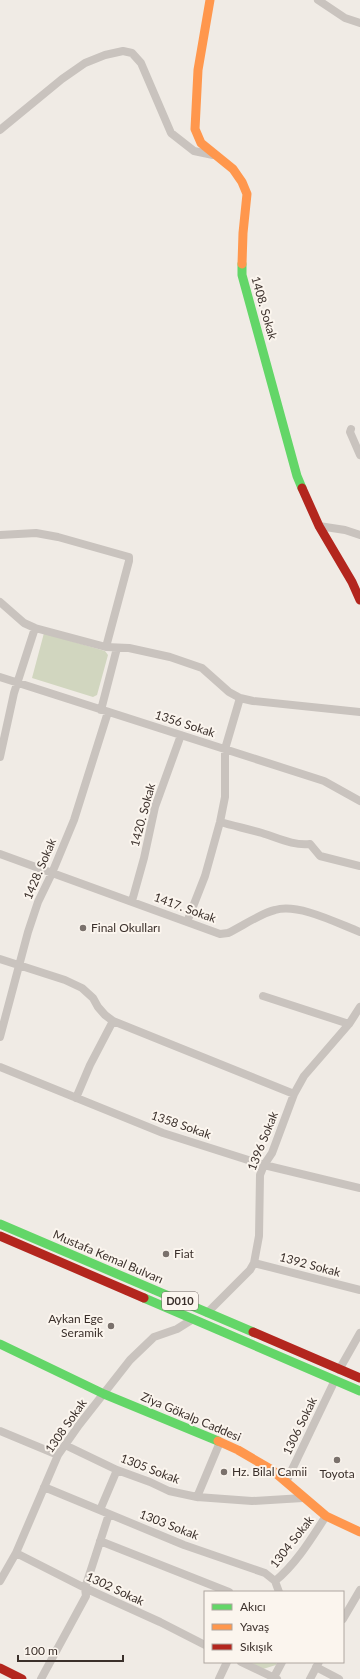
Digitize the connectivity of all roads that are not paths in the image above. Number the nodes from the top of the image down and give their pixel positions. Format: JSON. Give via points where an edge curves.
{"nodes":[{"id":1,"x":210,"y":0,"type":"edge"},
{"id":2,"x":318,"y":0,"type":"edge"},
{"id":3,"x":360,"y":23,"type":"edge"},
{"id":4,"x":0,"y":130,"type":"edge"},
{"id":5,"x":216,"y":155,"type":"junction"},
{"id":6,"x":351,"y":429,"type":"dead end"},
{"id":7,"x":360,"y":455,"type":"edge"},
{"id":8,"x":319,"y":526,"type":"junction"},
{"id":9,"x":0,"y":535,"type":"edge"},
{"id":10,"x":360,"y":535,"type":"edge"},
{"id":11,"x":360,"y":600,"type":"edge"},
{"id":12,"x":0,"y":602,"type":"edge"},
{"id":13,"x":35,"y":628,"type":"junction"},
{"id":14,"x":106,"y":647,"type":"junction"},
{"id":15,"x":117,"y":648,"type":"junction"},
{"id":16,"x":0,"y":677,"type":"edge"},
{"id":17,"x":18,"y":683,"type":"junction"},
{"id":18,"x":240,"y":698,"type":"junction"},
{"id":19,"x":105,"y":711,"type":"junction"},
{"id":20,"x":360,"y":712,"type":"edge"},
{"id":21,"x":181,"y":735,"type":"junction"},
{"id":22,"x":225,"y":750,"type":"junction"},
{"id":23,"x":0,"y":758,"type":"edge"},
{"id":24,"x":360,"y":801,"type":"edge"},
{"id":25,"x":220,"y":822,"type":"junction"},
{"id":26,"x":0,"y":854,"type":"edge"},
{"id":27,"x":360,"y":866,"type":"edge"},
{"id":28,"x":52,"y":873,"type":"junction"},
{"id":29,"x":132,"y":901,"type":"junction"},
{"id":30,"x":187,"y":922,"type":"junction"},
{"id":31,"x":360,"y":932,"type":"edge"},
{"id":32,"x":0,"y":960,"type":"edge"},
{"id":33,"x":18,"y":966,"type":"junction"},
{"id":34,"x":263,"y":996,"type":"dead end"},
{"id":35,"x":360,"y":1007,"type":"edge"},
{"id":36,"x":113,"y":1021,"type":"junction"},
{"id":37,"x":350,"y":1024,"type":"junction"},
{"id":38,"x":0,"y":1037,"type":"edge"},
{"id":39,"x":0,"y":1066,"type":"edge"},
{"id":40,"x":294,"y":1094,"type":"junction"},
{"id":41,"x":76,"y":1098,"type":"junction"},
{"id":42,"x":264,"y":1165,"type":"junction"},
{"id":43,"x":360,"y":1188,"type":"edge"},
{"id":44,"x":0,"y":1224,"type":"edge"},
{"id":45,"x":0,"y":1236,"type":"edge"},
{"id":46,"x":254,"y":1263,"type":"junction"},
{"id":47,"x":360,"y":1290,"type":"edge"},
{"id":48,"x":207,"y":1313,"type":"junction"},
{"id":49,"x":193,"y":1319,"type":"junction"},
{"id":50,"x":360,"y":1333,"type":"edge"},
{"id":51,"x":0,"y":1344,"type":"edge"},
{"id":52,"x":339,"y":1370,"type":"junction"},
{"id":53,"x":360,"y":1378,"type":"edge"},
{"id":54,"x":336,"y":1380,"type":"junction"},
{"id":55,"x":360,"y":1391,"type":"edge"},
{"id":56,"x":104,"y":1394,"type":"junction"},
{"id":57,"x":0,"y":1431,"type":"edge"},
{"id":58,"x":220,"y":1442,"type":"junction"},
{"id":59,"x":65,"y":1445,"type":"junction"},
{"id":60,"x":58,"y":1455,"type":"junction"},
{"id":61,"x":117,"y":1470,"type":"junction"},
{"id":62,"x":286,"y":1482,"type":"junction"},
{"id":63,"x":44,"y":1487,"type":"junction"},
{"id":64,"x":197,"y":1498,"type":"junction"},
{"id":65,"x":303,"y":1498,"type":"junction"},
{"id":66,"x":100,"y":1510,"type":"junction"},
{"id":67,"x":109,"y":1514,"type":"junction"},
{"id":68,"x":326,"y":1516,"type":"junction"},
{"id":69,"x":360,"y":1532,"type":"edge"},
{"id":70,"x":100,"y":1541,"type":"junction"},
{"id":71,"x":16,"y":1553,"type":"junction"},
{"id":72,"x":0,"y":1581,"type":"edge"},
{"id":73,"x":275,"y":1581,"type":"junction"},
{"id":74,"x":85,"y":1588,"type":"junction"},
{"id":75,"x":360,"y":1590,"type":"edge"},
{"id":76,"x":226,"y":1591,"type":"edge"},
{"id":77,"x":279,"y":1591,"type":"edge"},
{"id":78,"x":344,"y":1617,"type":"edge"},
{"id":79,"x":204,"y":1644,"type":"edge"},
{"id":80,"x":227,"y":1663,"type":"edge"},
{"id":81,"x":242,"y":1663,"type":"edge"},
{"id":82,"x":282,"y":1663,"type":"edge"},
{"id":83,"x":317,"y":1664,"type":"edge"},
{"id":84,"x":1,"y":1672,"type":"edge"},
{"id":85,"x":275,"y":1678,"type":"edge"},
{"id":86,"x":22,"y":1679,"type":"edge"},
{"id":87,"x":41,"y":1679,"type":"edge"},
{"id":88,"x":219,"y":1679,"type":"edge"},
{"id":89,"x":310,"y":1679,"type":"edge"},
{"id":90,"x":339,"y":1679,"type":"edge"}],
"edges":[{"from":1,"to":5,"type":"main road","name":"1408. Sokak","via":[[198,70],[195,129],[201,143]]},
{"from":2,"to":3,"type":"street","via":[[345,18]]},
{"from":4,"to":5,"type":"street","via":[[85,63],[123,51],[132,53],[141,64],[171,133],[194,151]]},
{"from":5,"to":8,"type":"main road","name":"1408. Sokak","via":[[233,170],[247,194],[242,275],[297,476]]},
{"from":6,"to":7,"type":"street"},
{"from":8,"to":10,"type":"street","via":[[338,528]]},
{"from":8,"to":11,"type":"main road","name":"1408. Sokak"},
{"from":9,"to":14,"type":"street","via":[[36,533],[129,557]]},
{"from":12,"to":13,"type":"street","via":[[24,623]]},
{"from":13,"to":14,"type":"street"},
{"from":13,"to":17,"type":"street"},
{"from":14,"to":15,"type":"street"},
{"from":15,"to":18,"type":"street","via":[[129,648],[170,657],[202,668],[229,692]]},
{"from":15,"to":19,"type":"street","name":"1428. Sokak"},
{"from":16,"to":17,"type":"street","name":"1356 Sokak"},
{"from":17,"to":19,"type":"street","name":"1356 Sokak"},
{"from":17,"to":23,"type":"street"},
{"from":18,"to":20,"type":"street"},
{"from":18,"to":22,"type":"street"},
{"from":19,"to":21,"type":"street","name":"1356 Sokak"},
{"from":19,"to":28,"type":"street","name":"1428. Sokak","via":[[74,820]]},
{"from":21,"to":22,"type":"street","name":"1356 Sokak"},
{"from":21,"to":29,"type":"street","name":"1420. Sokak","via":[[155,807]]},
{"from":22,"to":24,"type":"street","name":"1356 Sokak","via":[[324,781]]},
{"from":22,"to":25,"type":"street","via":[[225,797]]},
{"from":25,"to":27,"type":"street","via":[[297,844],[310,844],[320,856]]},
{"from":25,"to":30,"type":"street","via":[[205,876]]},
{"from":26,"to":28,"type":"street","name":"1417. Sokak"},
{"from":28,"to":29,"type":"street","name":"1417. Sokak"},
{"from":28,"to":33,"type":"street","name":"1428. Sokak","via":[[38,902]]},
{"from":29,"to":30,"type":"street","name":"1417. Sokak"},
{"from":30,"to":31,"type":"street","name":"1417. Sokak","via":[[220,934],[228,933],[274,910],[286,908],[299,909]]},
{"from":32,"to":33,"type":"street"},
{"from":33,"to":36,"type":"street","via":[[65,980],[82,988]]},
{"from":33,"to":38,"type":"street","name":"1428. Sokak"},
{"from":34,"to":37,"type":"street"},
{"from":35,"to":37,"type":"street","name":"1396 Sokak"},
{"from":36,"to":40,"type":"street"},
{"from":36,"to":41,"type":"street"},
{"from":37,"to":40,"type":"street","name":"1396 Sokak","via":[[304,1076]]},
{"from":39,"to":41,"type":"street","name":"1358 Sokak"},
{"from":40,"to":42,"type":"street","name":"1396 Sokak"},
{"from":41,"to":42,"type":"street","name":"1358 Sokak","via":[[163,1133]]},
{"from":42,"to":43,"type":"street","name":"1358 Sokak"},
{"from":42,"to":46,"type":"street","name":"1396 Sokak","via":[[260,1175],[259,1236]]},
{"from":44,"to":48,"type":"main road","name":"Mustafa Kemal Bulvarı","number":"D010"},
{"from":45,"to":49,"type":"main road","name":"Mustafa Kemal Bulvarı","number":"D010"},
{"from":46,"to":47,"type":"street","name":"1392 Sokak"},
{"from":46,"to":48,"type":"street","name":"1396 Sokak"},
{"from":48,"to":52,"type":"main road","name":"Mustafa Kemal Bulvarı","number":"D010"},
{"from":49,"to":54,"type":"main road","name":"Mustafa Kemal Bulvarı","number":"D010"},
{"from":49,"to":56,"type":"street","name":"1308 Sokak","via":[[177,1329],[154,1337],[130,1360]]},
{"from":50,"to":52,"type":"street"},
{"from":51,"to":56,"type":"main road","name":"Ziya Gökalp Caddesi"},
{"from":52,"to":53,"type":"main road","name":"Mustafa Kemal Bulvarı","number":"D010"},
{"from":54,"to":55,"type":"main road","name":"Mustafa Kemal Bulvarı","number":"D010"},
{"from":54,"to":62,"type":"street","name":"1306 Sokak"},
{"from":56,"to":58,"type":"main road","name":"Ziya Gökalp Caddesi"},
{"from":56,"to":59,"type":"street","name":"1308 Sokak"},
{"from":57,"to":60,"type":"street"},
{"from":58,"to":62,"type":"main road","name":"Ziya Gökalp Caddesi","via":[[272,1470]]},
{"from":58,"to":64,"type":"street"},
{"from":59,"to":60,"type":"street","name":"1308 Sokak"},
{"from":59,"to":61,"type":"street","name":"1305 Sokak"},
{"from":60,"to":63,"type":"street","name":"1308 Sokak"},
{"from":61,"to":64,"type":"street","name":"1305 Sokak","via":[[169,1491]]},
{"from":61,"to":66,"type":"street"},
{"from":62,"to":65,"type":"main road","name":"Ziya Gökalp Caddesi"},
{"from":63,"to":66,"type":"street","name":"1303 Sokak"},
{"from":63,"to":71,"type":"street","name":"1308 Sokak"},
{"from":64,"to":65,"type":"street","name":"1305 Sokak","via":[[252,1501]]},
{"from":65,"to":68,"type":"main road","name":"Ziya Gökalp Caddesi"},
{"from":66,"to":67,"type":"street","name":"1303 Sokak"},
{"from":67,"to":70,"type":"street"},
{"from":67,"to":73,"type":"street","name":"1303 Sokak","via":[[184,1545],[265,1573]]},
{"from":68,"to":69,"type":"main road","name":"Ziya Gökalp Caddesi"},
{"from":68,"to":73,"type":"street","name":"1304 Sokak","via":[[310,1542],[284,1574]]},
{"from":70,"to":74,"type":"street"},
{"from":70,"to":76,"type":"street"},
{"from":71,"to":72,"type":"street","name":"1308 Sokak"},
{"from":71,"to":74,"type":"street","name":"1302 Sokak"},
{"from":73,"to":77,"type":"street"},
{"from":74,"to":79,"type":"street","name":"1302 Sokak"},
{"from":74,"to":87,"type":"street","via":[[86,1596]]},
{"from":75,"to":78,"type":"street"},
{"from":80,"to":88,"type":"street"},
{"from":81,"to":85,"type":"street"},
{"from":82,"to":85,"type":"street"},
{"from":83,"to":89,"type":"street"},
{"from":83,"to":90,"type":"street"},
{"from":84,"to":86,"type":"main road"}]}
